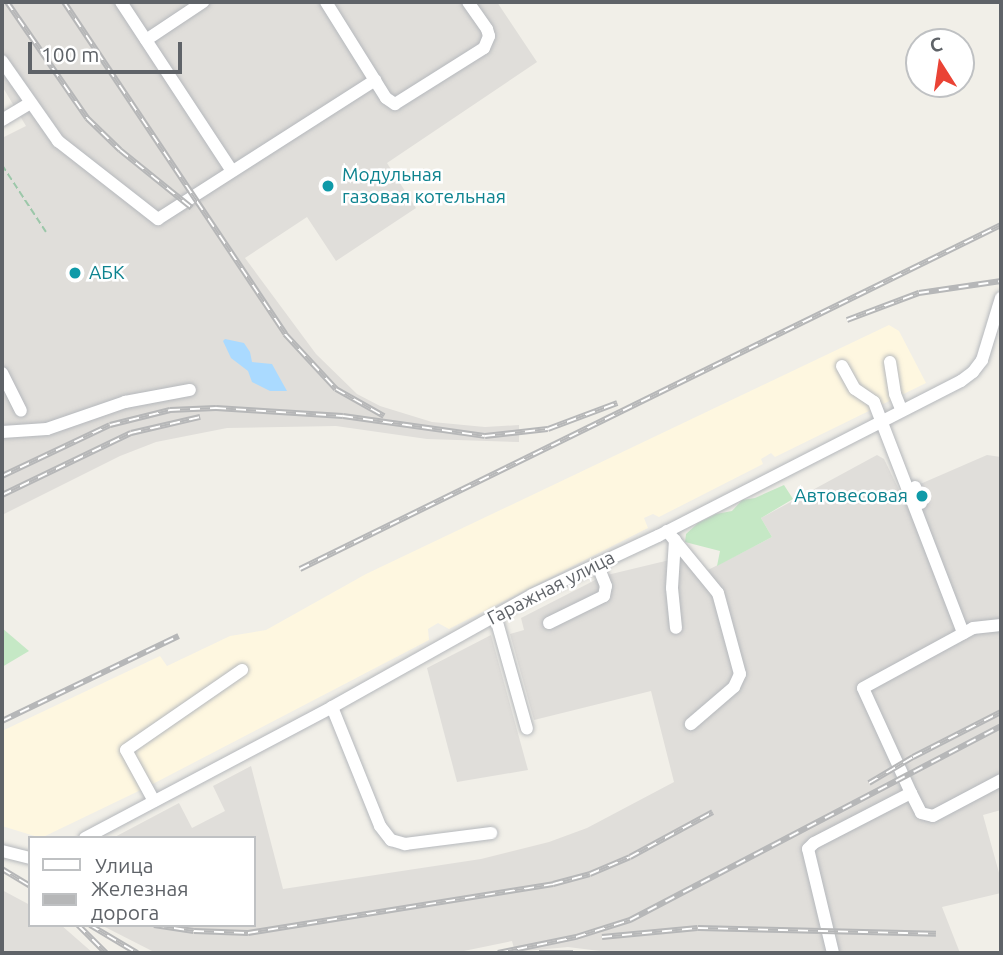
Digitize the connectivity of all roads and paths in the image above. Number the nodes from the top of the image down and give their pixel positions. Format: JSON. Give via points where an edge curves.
{"nodes":[{"id":1,"x":121,"y":2,"type":"edge"},
{"id":2,"x":203,"y":2,"type":"edge"},
{"id":3,"x":326,"y":2,"type":"edge"},
{"id":4,"x":468,"y":2,"type":"edge"},
{"id":5,"x":146,"y":40,"type":"junction"},
{"id":6,"x":2,"y":61,"type":"edge"},
{"id":7,"x":375,"y":80,"type":"junction"},
{"id":8,"x":24,"y":107,"type":"junction"},
{"id":9,"x":2,"y":120,"type":"edge"},
{"id":10,"x":2,"y":165,"type":"edge"},
{"id":11,"x":232,"y":171,"type":"junction"},
{"id":12,"x":46,"y":232,"type":"dead end"},
{"id":13,"x":1001,"y":298,"type":"edge"},
{"id":14,"x":890,"y":362,"type":"dead end"},
{"id":15,"x":842,"y":366,"type":"dead end"},
{"id":16,"x":2,"y":373,"type":"edge"},
{"id":17,"x":190,"y":390,"type":"dead end"},
{"id":18,"x":21,"y":411,"type":"dead end"},
{"id":19,"x":902,"y":411,"type":"junction"},
{"id":20,"x":881,"y":421,"type":"junction"},
{"id":21,"x":2,"y":432,"type":"edge"},
{"id":22,"x":915,"y":487,"type":"dead end"},
{"id":23,"x":922,"y":503,"type":"dead end"},
{"id":24,"x":671,"y":536,"type":"junction"},
{"id":25,"x":597,"y":564,"type":"junction"},
{"id":26,"x":495,"y":615,"type":"junction"},
{"id":27,"x":550,"y":623,"type":"dead end"},
{"id":28,"x":1001,"y":625,"type":"edge"},
{"id":29,"x":676,"y":628,"type":"dead end"},
{"id":30,"x":963,"y":633,"type":"junction"},
{"id":31,"x":242,"y":670,"type":"dead end"},
{"id":32,"x":332,"y":707,"type":"junction"},
{"id":33,"x":691,"y":724,"type":"dead end"},
{"id":34,"x":527,"y":729,"type":"dead end"},
{"id":35,"x":1001,"y":780,"type":"edge"},
{"id":36,"x":911,"y":793,"type":"junction"},
{"id":37,"x":154,"y":801,"type":"junction"},
{"id":38,"x":491,"y":833,"type":"dead end"},
{"id":39,"x":90,"y":836,"type":"edge"},
{"id":40,"x":2,"y":851,"type":"edge"},
{"id":41,"x":28,"y":858,"type":"edge"},
{"id":42,"x":833,"y":953,"type":"edge"}],
"edges":[{"from":1,"to":5,"type":"street"},
{"from":2,"to":5,"type":"street"},
{"from":3,"to":7,"type":"street"},
{"from":4,"to":7,"type":"street","via":[[487,29],[484,48],[401,103],[390,102]]},
{"from":5,"to":11,"type":"street"},
{"from":6,"to":8,"type":"street"},
{"from":7,"to":11,"type":"street"},
{"from":8,"to":9,"type":"street"},
{"from":8,"to":11,"type":"street","via":[[58,141],[158,219]]},
{"from":10,"to":12,"type":"path"},
{"from":13,"to":19,"type":"street","name":"Гаражная улица","via":[[982,359],[973,373]]},
{"from":14,"to":19,"type":"street"},
{"from":15,"to":20,"type":"street","via":[[855,389],[873,402]]},
{"from":16,"to":18,"type":"street"},
{"from":17,"to":21,"type":"street","via":[[125,402],[47,429]]},
{"from":19,"to":20,"type":"street","name":"Гаражная улица"},
{"from":20,"to":24,"type":"street","name":"Гаражная улица"},
{"from":20,"to":30,"type":"street"},
{"from":22,"to":23,"type":"street"},
{"from":24,"to":25,"type":"street","name":"Гаражная улица"},
{"from":24,"to":29,"type":"street"},
{"from":24,"to":33,"type":"street","via":[[722,601],[740,674],[734,687]]},
{"from":25,"to":26,"type":"street","name":"Гаражная улица"},
{"from":25,"to":27,"type":"street","via":[[606,586],[604,596]]},
{"from":26,"to":32,"type":"street","name":"Гаражная улица"},
{"from":26,"to":34,"type":"street"},
{"from":28,"to":30,"type":"street"},
{"from":30,"to":36,"type":"street","via":[[863,688]]},
{"from":31,"to":37,"type":"street","via":[[126,750]]},
{"from":32,"to":37,"type":"street","name":"Гаражная улица"},
{"from":32,"to":38,"type":"street","via":[[380,826],[390,840],[405,844]]},
{"from":35,"to":36,"type":"street","via":[[933,816],[921,813]]},
{"from":36,"to":42,"type":"street","via":[[808,849]]},
{"from":37,"to":39,"type":"street","name":"Гаражная улица"},
{"from":40,"to":41,"type":"street"}]}
